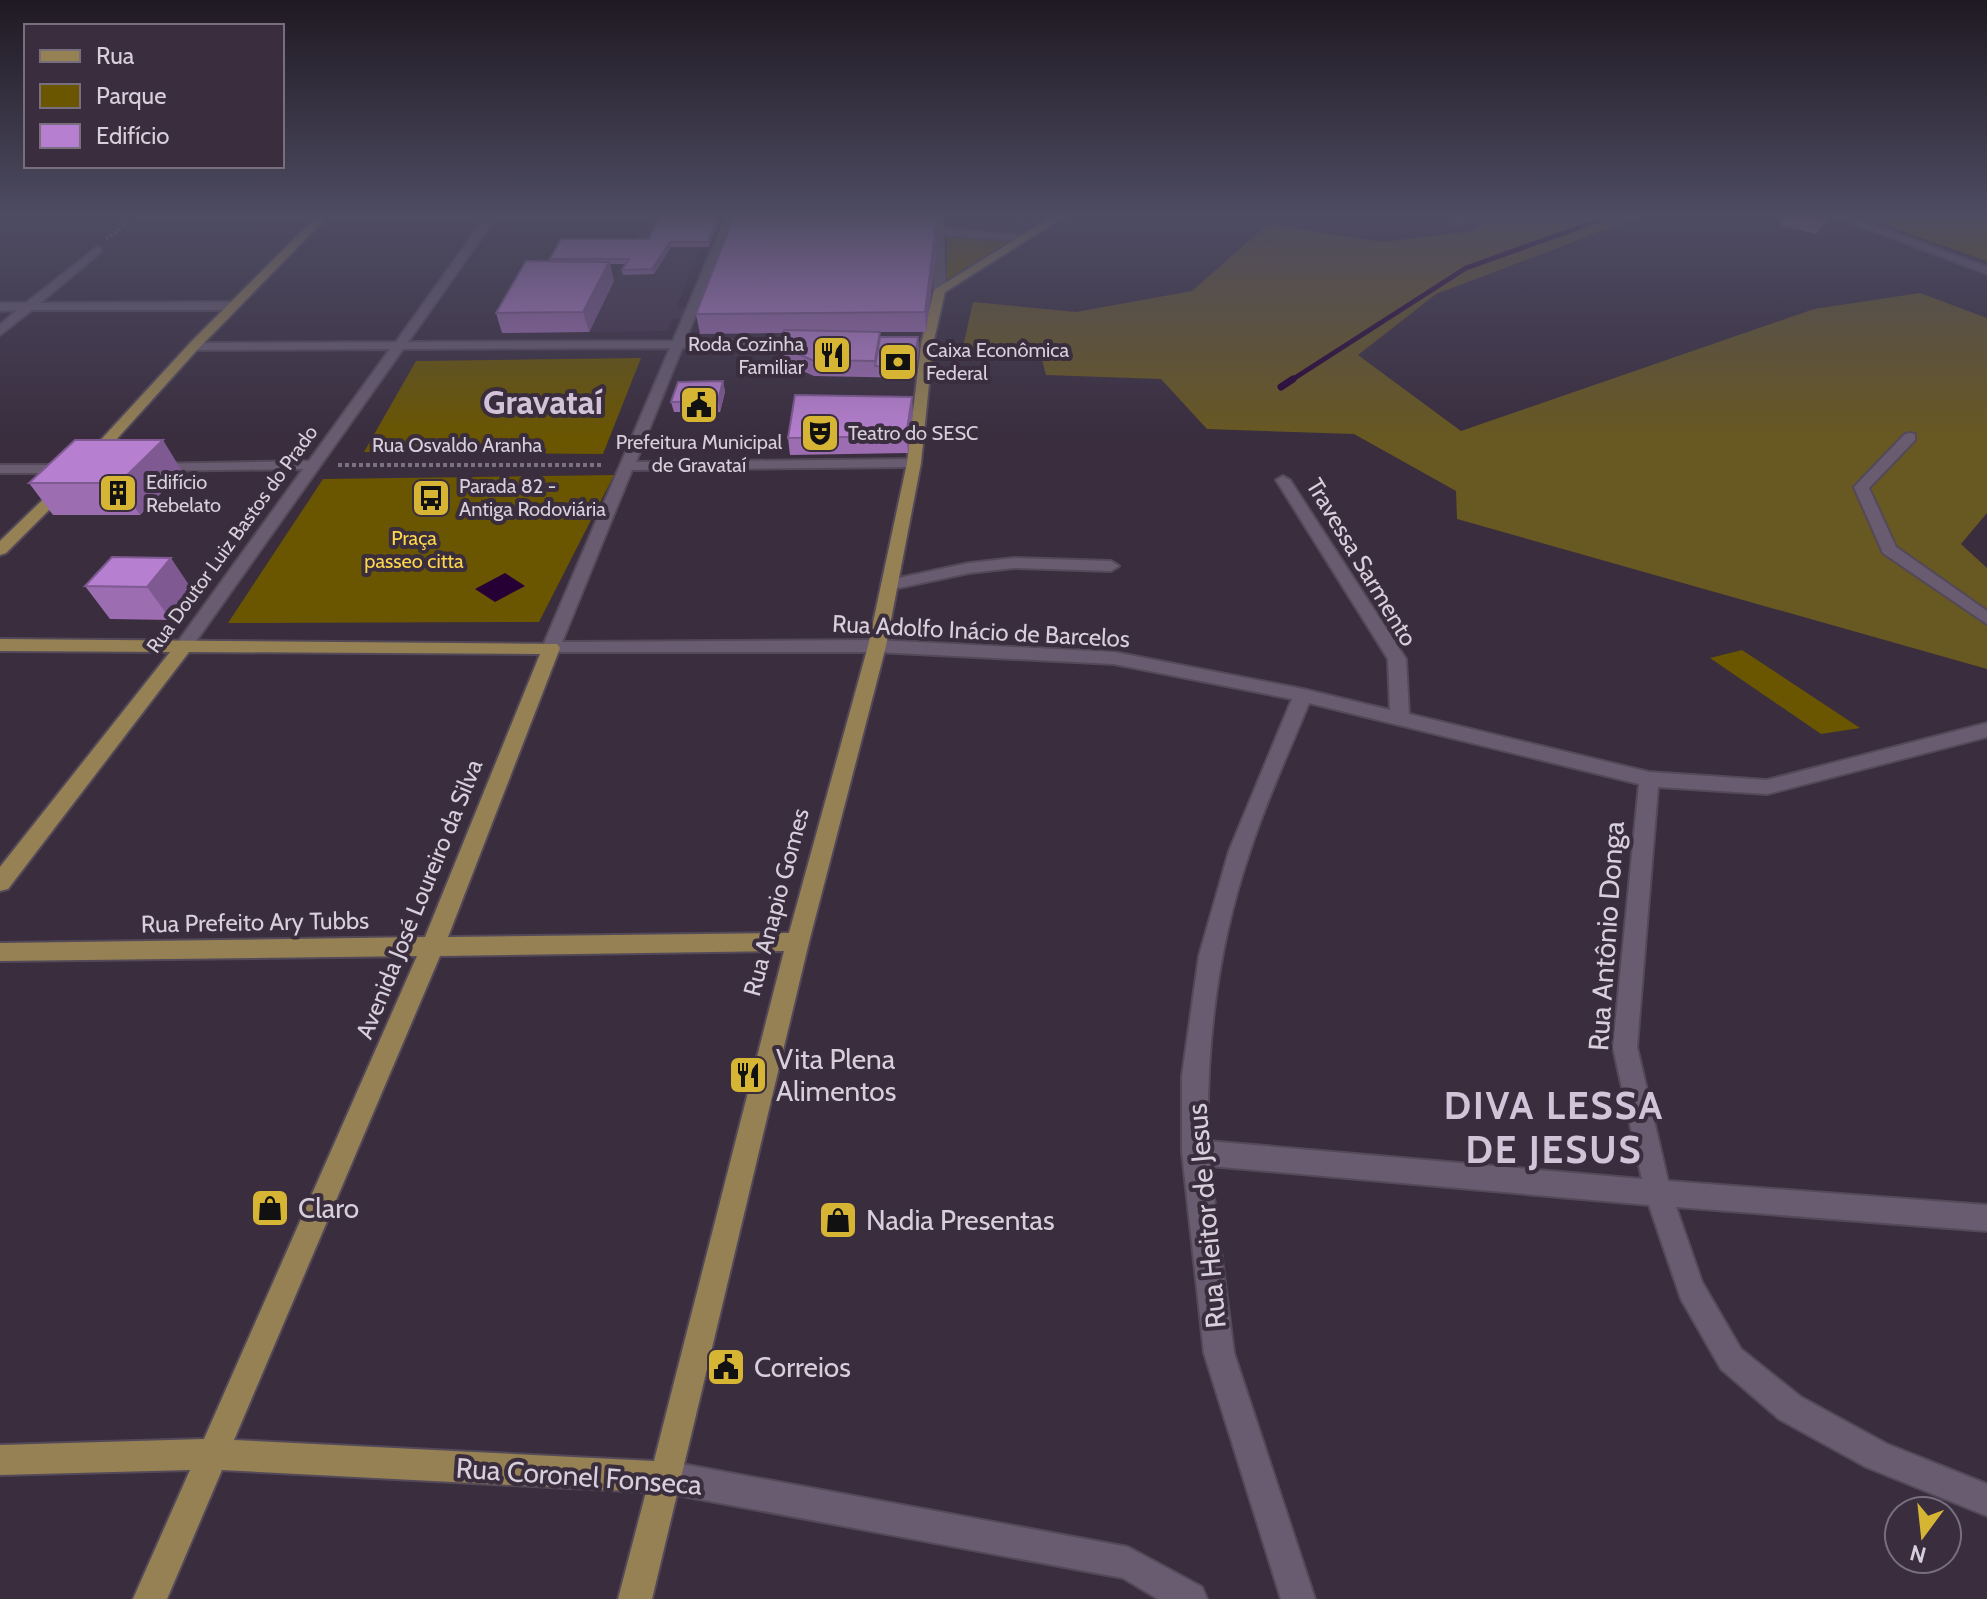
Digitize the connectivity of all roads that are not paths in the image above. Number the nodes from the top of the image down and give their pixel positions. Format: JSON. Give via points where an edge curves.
{"nodes":[{"id":1,"x":940,"y":290,"type":"edge"},
{"id":2,"x":49,"y":291,"type":"edge"},
{"id":3,"x":248,"y":291,"type":"edge"},
{"id":4,"x":439,"y":291,"type":"edge"},
{"id":5,"x":700,"y":291,"type":"edge"},
{"id":6,"x":233,"y":306,"type":"junction"},
{"id":7,"x":0,"y":307,"type":"edge"},
{"id":8,"x":30,"y":307,"type":"junction"},
{"id":9,"x":0,"y":331,"type":"edge"},
{"id":10,"x":818,"y":344,"type":"edge"},
{"id":11,"x":194,"y":346,"type":"junction"},
{"id":12,"x":677,"y":347,"type":"junction"},
{"id":13,"x":398,"y":349,"type":"junction"},
{"id":14,"x":1910,"y":437,"type":"dead end"},
{"id":15,"x":914,"y":463,"type":"junction"},
{"id":16,"x":312,"y":465,"type":"junction"},
{"id":17,"x":629,"y":466,"type":"junction"},
{"id":18,"x":90,"y":468,"type":"junction"},
{"id":19,"x":144,"y":468,"type":"edge"},
{"id":20,"x":0,"y":469,"type":"edge"},
{"id":21,"x":1283,"y":480,"type":"dead end"},
{"id":22,"x":0,"y":550,"type":"edge"},
{"id":23,"x":1111,"y":566,"type":"dead end"},
{"id":24,"x":889,"y":585,"type":"junction"},
{"id":25,"x":1987,"y":619,"type":"edge"},
{"id":26,"x":0,"y":645,"type":"edge"},
{"id":27,"x":877,"y":646,"type":"junction"},
{"id":28,"x":183,"y":647,"type":"junction"},
{"id":29,"x":551,"y":648,"type":"junction"},
{"id":30,"x":1303,"y":695,"type":"junction"},
{"id":31,"x":1400,"y":718,"type":"junction"},
{"id":32,"x":1987,"y":730,"type":"edge"},
{"id":33,"x":1649,"y":779,"type":"junction"},
{"id":34,"x":0,"y":883,"type":"edge"},
{"id":35,"x":798,"y":942,"type":"junction"},
{"id":36,"x":433,"y":946,"type":"junction"},
{"id":37,"x":0,"y":952,"type":"edge"},
{"id":38,"x":1195,"y":1152,"type":"junction"},
{"id":39,"x":1658,"y":1193,"type":"junction"},
{"id":40,"x":1987,"y":1218,"type":"edge"},
{"id":41,"x":212,"y":1454,"type":"junction"},
{"id":42,"x":0,"y":1460,"type":"edge"},
{"id":43,"x":666,"y":1477,"type":"junction"},
{"id":44,"x":1987,"y":1500,"type":"edge"},
{"id":45,"x":150,"y":1599,"type":"edge"},
{"id":46,"x":635,"y":1599,"type":"edge"},
{"id":47,"x":1190,"y":1599,"type":"edge"},
{"id":48,"x":1298,"y":1599,"type":"edge"}],
"edges":[{"from":1,"to":15,"type":"main road","name":"Rua Anapio Gomes","via":[[920,344]]},
{"from":2,"to":8,"type":"street"},
{"from":3,"to":6,"type":"main road"},
{"from":4,"to":13,"type":"street","name":"Rua Doutor Luiz Bastos do Prado"},
{"from":5,"to":12,"type":"street","name":"Avenida José Loureiro da Silva"},
{"from":6,"to":8,"type":"street"},
{"from":6,"to":11,"type":"main road"},
{"from":7,"to":8,"type":"street"},
{"from":8,"to":9,"type":"street"},
{"from":10,"to":12,"type":"street"},
{"from":11,"to":13,"type":"street"},
{"from":11,"to":18,"type":"main road"},
{"from":12,"to":13,"type":"street"},
{"from":12,"to":17,"type":"street","name":"Avenida José Loureiro da Silva"},
{"from":13,"to":16,"type":"street","name":"Rua Doutor Luiz Bastos do Prado"},
{"from":14,"to":25,"type":"street","via":[[1861,487],[1889,550]]},
{"from":15,"to":17,"type":"street"},
{"from":15,"to":24,"type":"main road","name":"Rua Anapio Gomes"},
{"from":16,"to":19,"type":"street"},
{"from":16,"to":28,"type":"street","name":"Rua Doutor Luiz Bastos do Prado"},
{"from":17,"to":29,"type":"street","name":"Avenida José Loureiro da Silva"},
{"from":18,"to":20,"type":"street"},
{"from":18,"to":22,"type":"main road"},
{"from":21,"to":31,"type":"street","name":"Travessa Sarmento","via":[[1397,659]]},
{"from":23,"to":24,"type":"street","via":[[1014,563]]},
{"from":24,"to":27,"type":"main road","name":"Rua Anapio Gomes"},
{"from":26,"to":28,"type":"main road","name":"Rua Adolfo Inácio de Barcelos"},
{"from":27,"to":29,"type":"street","name":"Rua Adolfo Inácio de Barcelos"},
{"from":27,"to":30,"type":"street","name":"Rua Adolfo Inácio de Barcelos","via":[[1114,658]]},
{"from":27,"to":35,"type":"main road","name":"Rua Anapio Gomes"},
{"from":28,"to":29,"type":"main road","name":"Rua Adolfo Inácio de Barcelos"},
{"from":28,"to":34,"type":"main road","name":"Rua Doutor Luiz Bastos do Prado"},
{"from":29,"to":36,"type":"main road","name":"Avenida José Loureiro da Silva"},
{"from":30,"to":31,"type":"street","name":"Rua Adolfo Inácio de Barcelos"},
{"from":30,"to":38,"type":"street","name":"Rua Heitor de Jesus","via":[[1239,851],[1210,956],[1194,1076]]},
{"from":31,"to":33,"type":"street","name":"Rua Adolfo Inácio de Barcelos"},
{"from":32,"to":33,"type":"street","name":"Rua Adolfo Inácio de Barcelos","via":[[1767,787]]},
{"from":33,"to":39,"type":"street","name":"Rua Antônio Donga","via":[[1625,1047]]},
{"from":35,"to":36,"type":"main road","name":"Rua Prefeito Ary Tubbs"},
{"from":35,"to":43,"type":"main road","name":"Rua Anapio Gomes"},
{"from":36,"to":37,"type":"main road","name":"Rua Prefeito Ary Tubbs"},
{"from":36,"to":41,"type":"main road","name":"Avenida José Loureiro da Silva"},
{"from":38,"to":39,"type":"street"},
{"from":38,"to":48,"type":"street","name":"Rua Heitor de Jesus","via":[[1219,1353]]},
{"from":39,"to":40,"type":"street"},
{"from":39,"to":44,"type":"street","name":"Rua Antônio Donga","via":[[1691,1289],[1731,1359],[1790,1408],[1877,1456]]},
{"from":41,"to":42,"type":"main road","name":"Rua Coronel Fonseca"},
{"from":41,"to":43,"type":"main road","name":"Rua Coronel Fonseca"},
{"from":41,"to":45,"type":"main road","name":"Avenida José Loureiro da Silva"},
{"from":43,"to":46,"type":"main road","name":"Rua Anapio Gomes"},
{"from":43,"to":47,"type":"street","name":"Rua Coronel Fonseca","via":[[1128,1563]]}]}
